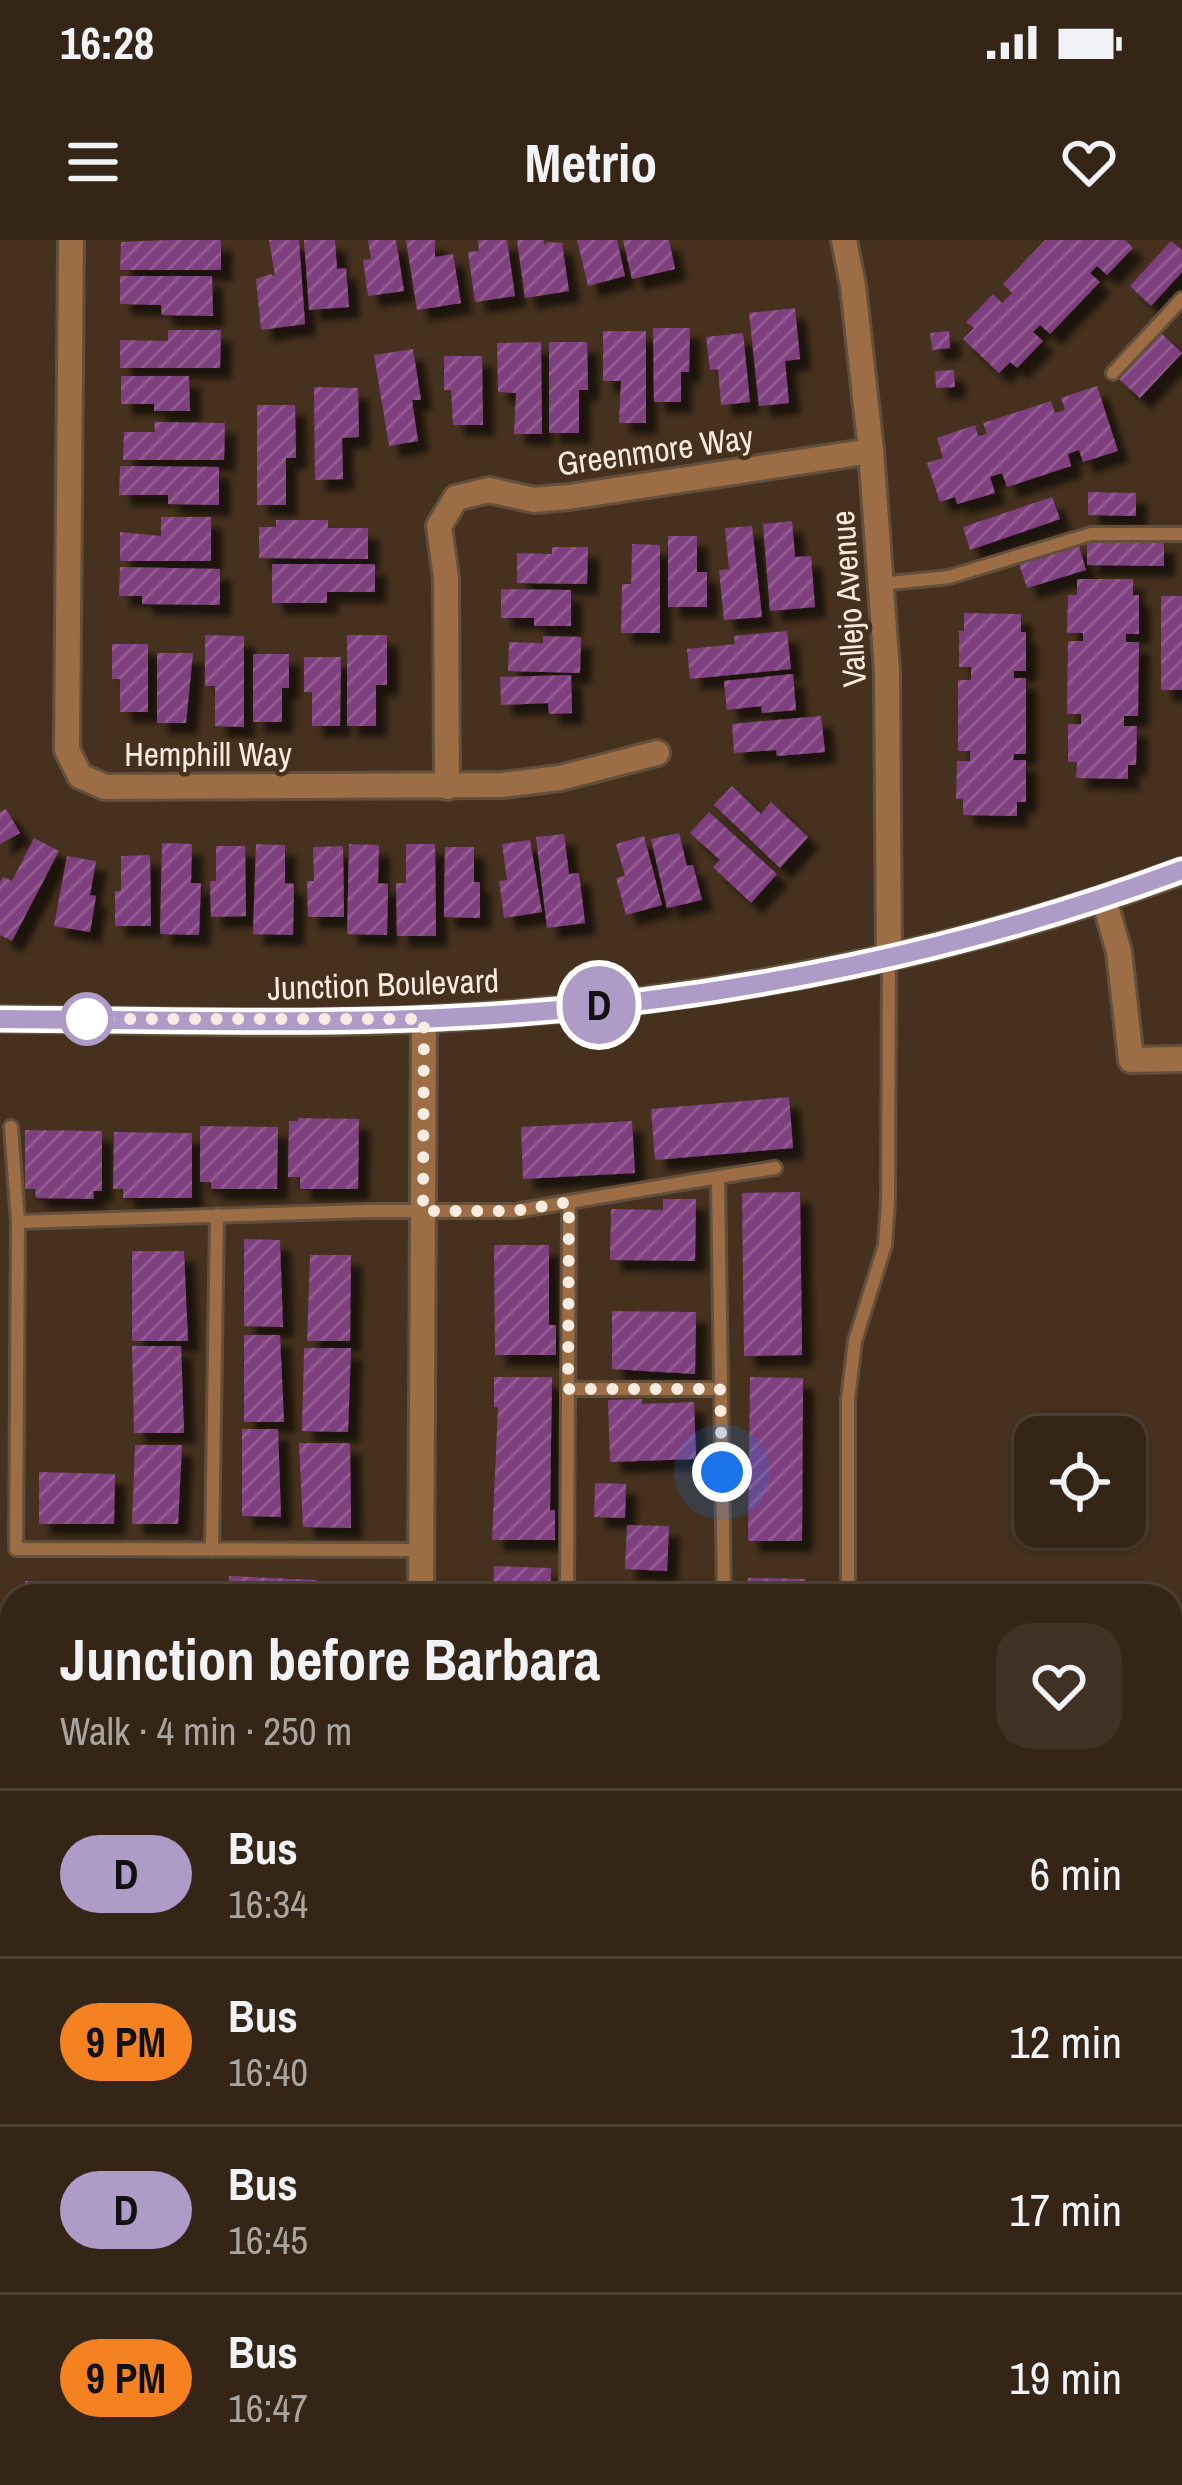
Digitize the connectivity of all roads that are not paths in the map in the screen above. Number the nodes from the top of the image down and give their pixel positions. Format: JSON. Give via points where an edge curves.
{"nodes":[{"id":1,"x":70,"y":240,"type":"edge"},
{"id":2,"x":844,"y":240,"type":"edge"},
{"id":3,"x":1182,"y":298,"type":"edge"},
{"id":4,"x":1113,"y":373,"type":"dead end"},
{"id":5,"x":871,"y":451,"type":"junction"},
{"id":6,"x":1182,"y":535,"type":"edge"},
{"id":7,"x":880,"y":584,"type":"junction"},
{"id":8,"x":657,"y":753,"type":"dead end"},
{"id":9,"x":447,"y":787,"type":"junction"},
{"id":10,"x":1182,"y":871,"type":"edge"},
{"id":11,"x":1104,"y":899,"type":"junction"},
{"id":12,"x":889,"y":955,"type":"junction"},
{"id":13,"x":0,"y":1019,"type":"edge"},
{"id":14,"x":424,"y":1019,"type":"junction"},
{"id":15,"x":1182,"y":1059,"type":"edge"},
{"id":16,"x":11,"y":1127,"type":"dead end"},
{"id":17,"x":775,"y":1168,"type":"dead end"},
{"id":18,"x":718,"y":1178,"type":"junction"},
{"id":19,"x":569,"y":1202,"type":"junction"},
{"id":20,"x":423,"y":1211,"type":"junction"},
{"id":21,"x":217,"y":1215,"type":"junction"},
{"id":22,"x":18,"y":1222,"type":"junction"},
{"id":23,"x":568,"y":1389,"type":"junction"},
{"id":24,"x":720,"y":1389,"type":"junction"},
{"id":25,"x":212,"y":1550,"type":"junction"},
{"id":26,"x":422,"y":1550,"type":"junction"},
{"id":27,"x":421,"y":1584,"type":"edge"},
{"id":28,"x":567,"y":1584,"type":"edge"},
{"id":29,"x":724,"y":1584,"type":"edge"},
{"id":30,"x":848,"y":1584,"type":"edge"}],
"edges":[{"from":1,"to":9,"type":"street","name":"Hemphill Way","via":[[67,750],[80,776],[104,787]]},
{"from":2,"to":5,"type":"street","name":"Vallejo Avenue"},
{"from":3,"to":4,"type":"lane"},
{"from":5,"to":7,"type":"street","name":"Vallejo Avenue"},
{"from":5,"to":9,"type":"street","name":"Greenmore Way","via":[[569,497],[534,500],[489,490],[456,498],[440,526]]},
{"from":6,"to":7,"type":"lane","via":[[1091,534],[949,577]]},
{"from":7,"to":12,"type":"street","name":"Vallejo Avenue"},
{"from":8,"to":9,"type":"street","name":"Hemphill Way","via":[[560,778]]},
{"from":10,"to":11,"type":"main road","name":"Junction Boulevard"},
{"from":11,"to":12,"type":"main road","name":"Junction Boulevard"},
{"from":11,"to":15,"type":"street","via":[[1119,952],[1131,1060]]},
{"from":12,"to":14,"type":"main road","name":"Junction Boulevard","via":[[763,985]]},
{"from":12,"to":30,"type":"lane","via":[[888,1202],[848,1399]]},
{"from":13,"to":14,"type":"main road","name":"Junction Boulevard"},
{"from":14,"to":20,"type":"street"},
{"from":16,"to":22,"type":"lane"},
{"from":17,"to":18,"type":"lane"},
{"from":18,"to":19,"type":"lane"},
{"from":18,"to":24,"type":"lane"},
{"from":19,"to":20,"type":"lane"},
{"from":19,"to":23,"type":"lane"},
{"from":20,"to":21,"type":"lane"},
{"from":20,"to":26,"type":"street"},
{"from":21,"to":22,"type":"lane"},
{"from":21,"to":25,"type":"lane"},
{"from":22,"to":25,"type":"lane","via":[[16,1549]]},
{"from":23,"to":24,"type":"lane"},
{"from":23,"to":28,"type":"lane"},
{"from":24,"to":29,"type":"lane"},
{"from":25,"to":26,"type":"lane"},
{"from":26,"to":27,"type":"street"}]}
